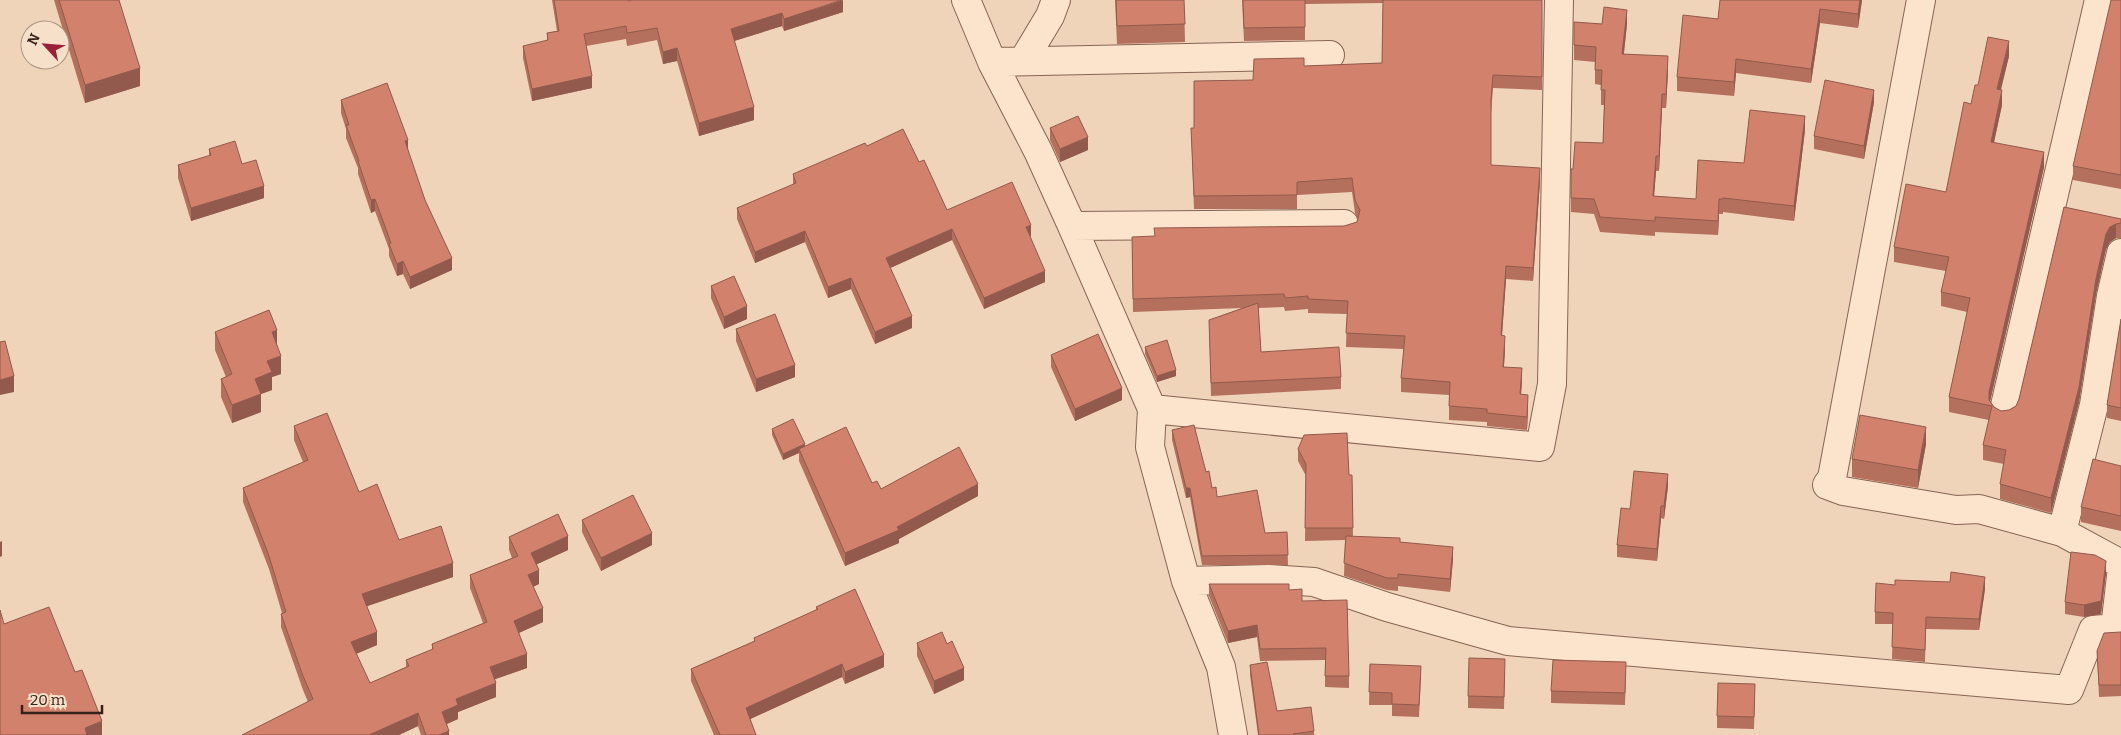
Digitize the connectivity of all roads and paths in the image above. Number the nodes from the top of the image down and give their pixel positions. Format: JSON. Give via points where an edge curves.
{"nodes":[{"id":1,"x":966,"y":0,"type":"edge"},
{"id":2,"x":1056,"y":0,"type":"edge"},
{"id":3,"x":1559,"y":0,"type":"edge"},
{"id":4,"x":1921,"y":0,"type":"edge"},
{"id":5,"x":2099,"y":0,"type":"edge"},
{"id":6,"x":1330,"y":55,"type":"dead end"},
{"id":7,"x":1023,"y":61,"type":"junction"},
{"id":8,"x":992,"y":62,"type":"junction"},
{"id":9,"x":1344,"y":224,"type":"edge"},
{"id":10,"x":1072,"y":226,"type":"junction"},
{"id":11,"x":2121,"y":253,"type":"edge"},
{"id":12,"x":1152,"y":409,"type":"junction"},
{"id":13,"x":2004,"y":410,"type":"edge"},
{"id":14,"x":2062,"y":532,"type":"junction"},
{"id":15,"x":2121,"y":564,"type":"edge"},
{"id":16,"x":2121,"y":576,"type":"edge"},
{"id":17,"x":1186,"y":582,"type":"junction"},
{"id":18,"x":1232,"y":735,"type":"edge"}],
"edges":[{"from":1,"to":8,"type":"street"},
{"from":2,"to":7,"type":"street"},
{"from":3,"to":12,"type":"street","via":[[1552,384],[1540,448]]},
{"from":4,"to":14,"type":"street","via":[[1832,478],[1827,485],[1843,491],[1947,509],[1979,509]]},
{"from":5,"to":13,"type":"street"},
{"from":6,"to":7,"type":"street"},
{"from":7,"to":8,"type":"street"},
{"from":8,"to":10,"type":"street"},
{"from":9,"to":10,"type":"street"},
{"from":10,"to":12,"type":"street"},
{"from":11,"to":14,"type":"street","via":[[2094,405]]},
{"from":12,"to":17,"type":"street","via":[[1150,447]]},
{"from":14,"to":15,"type":"street"},
{"from":16,"to":17,"type":"street","via":[[2115,628],[2092,630],[2069,690],[1508,641],[1314,582]]},
{"from":17,"to":18,"type":"street","via":[[1221,667]]}]}
